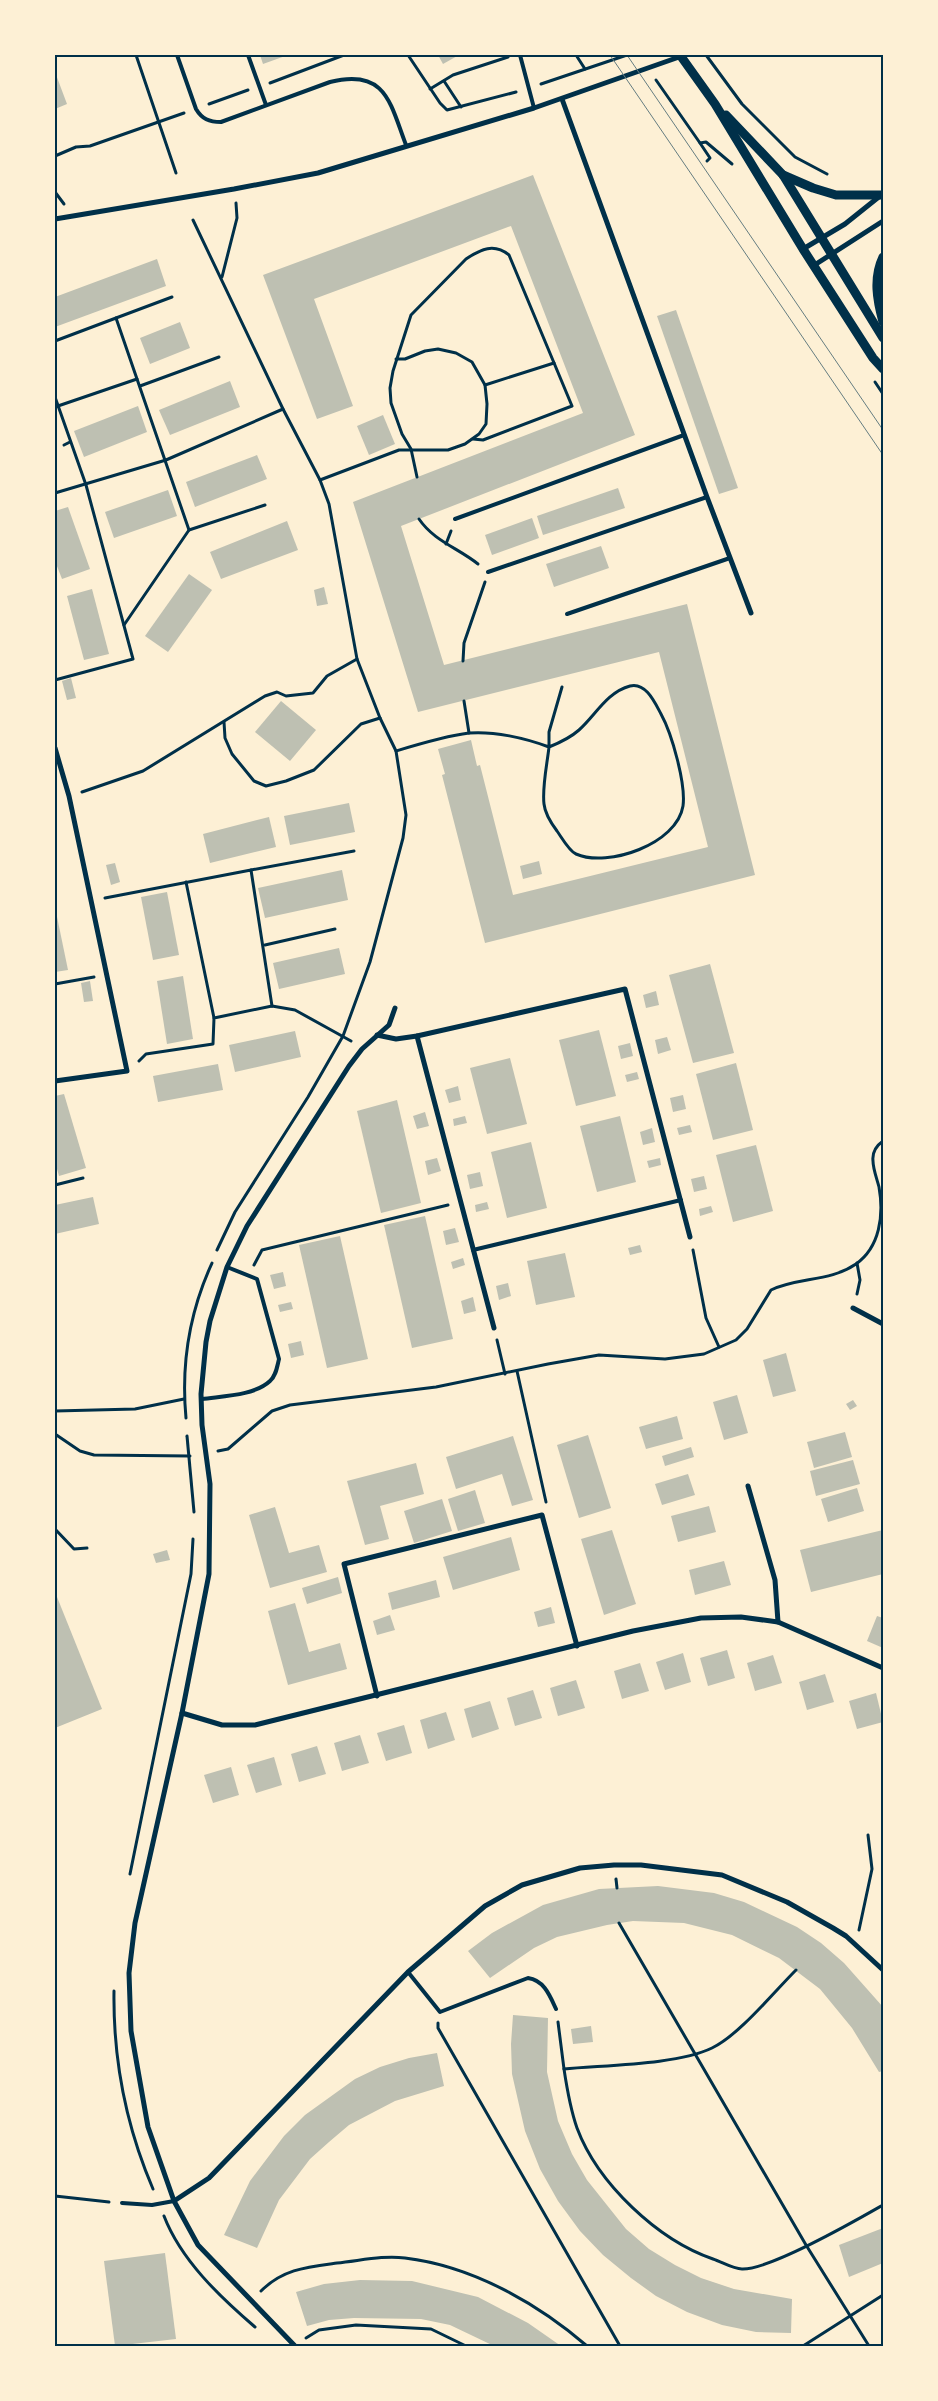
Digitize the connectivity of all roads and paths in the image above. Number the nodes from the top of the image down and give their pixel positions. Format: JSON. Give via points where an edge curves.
{"nodes":[{"id":1,"x":136,"y":55,"type":"edge"},
{"id":2,"x":177,"y":55,"type":"edge"},
{"id":3,"x":248,"y":55,"type":"edge"},
{"id":4,"x":408,"y":55,"type":"edge"},
{"id":5,"x":520,"y":55,"type":"edge"},
{"id":6,"x":576,"y":55,"type":"edge"},
{"id":7,"x":627,"y":55,"type":"edge"},
{"id":8,"x":680,"y":55,"type":"edge"},
{"id":9,"x":685,"y":55,"type":"edge"},
{"id":10,"x":706,"y":55,"type":"edge"},
{"id":11,"x":509,"y":57,"type":"dead end"},
{"id":12,"x":585,"y":69,"type":"junction"},
{"id":13,"x":719,"y":74,"type":"dead end"},
{"id":14,"x":558,"y":78,"type":"dead end"},
{"id":15,"x":655,"y":79,"type":"dead end"},
{"id":16,"x":444,"y":81,"type":"junction"},
{"id":17,"x":528,"y":88,"type":"junction"},
{"id":18,"x":430,"y":89,"type":"junction"},
{"id":19,"x":562,"y":99,"type":"junction"},
{"id":20,"x":715,"y":104,"type":"junction"},
{"id":21,"x":266,"y":105,"type":"junction"},
{"id":22,"x":461,"y":107,"type":"junction"},
{"id":23,"x":534,"y":108,"type":"junction"},
{"id":24,"x":700,"y":143,"type":"dead end"},
{"id":25,"x":406,"y":145,"type":"junction"},
{"id":26,"x":176,"y":173,"type":"dead end"},
{"id":27,"x":783,"y":175,"type":"junction"},
{"id":28,"x":234,"y":190,"type":"junction"},
{"id":29,"x":882,"y":195,"type":"edge"},
{"id":30,"x":55,"y":219,"type":"edge"},
{"id":31,"x":193,"y":220,"type":"dead end"},
{"id":32,"x":883,"y":221,"type":"edge"},
{"id":33,"x":822,"y":237,"type":"junction"},
{"id":34,"x":803,"y":249,"type":"junction"},
{"id":35,"x":832,"y":254,"type":"junction"},
{"id":36,"x":883,"y":257,"type":"edge"},
{"id":37,"x":814,"y":266,"type":"junction"},
{"id":38,"x":222,"y":278,"type":"junction"},
{"id":39,"x":172,"y":297,"type":"dead end"},
{"id":40,"x":116,"y":318,"type":"junction"},
{"id":41,"x":883,"y":322,"type":"edge"},
{"id":42,"x":883,"y":338,"type":"edge"},
{"id":43,"x":55,"y":340,"type":"edge"},
{"id":44,"x":219,"y":357,"type":"dead end"},
{"id":45,"x":396,"y":359,"type":"junction"},
{"id":46,"x":554,"y":363,"type":"junction"},
{"id":47,"x":883,"y":369,"type":"edge"},
{"id":48,"x":137,"y":378,"type":"junction"},
{"id":49,"x":485,"y":385,"type":"junction"},
{"id":50,"x":140,"y":386,"type":"junction"},
{"id":51,"x":55,"y":397,"type":"edge"},
{"id":52,"x":57,"y":406,"type":"edge"},
{"id":53,"x":283,"y":409,"type":"junction"},
{"id":54,"x":684,"y":435,"type":"junction"},
{"id":55,"x":472,"y":439,"type":"junction"},
{"id":56,"x":70,"y":442,"type":"junction"},
{"id":57,"x":64,"y":445,"type":"dead end"},
{"id":58,"x":411,"y":449,"type":"junction"},
{"id":59,"x":166,"y":460,"type":"junction"},
{"id":60,"x":417,"y":477,"type":"dead end"},
{"id":61,"x":320,"y":480,"type":"junction"},
{"id":62,"x":86,"y":485,"type":"junction"},
{"id":63,"x":55,"y":493,"type":"edge"},
{"id":64,"x":706,"y":498,"type":"junction"},
{"id":65,"x":265,"y":505,"type":"dead end"},
{"id":66,"x":456,"y":518,"type":"dead end"},
{"id":67,"x":419,"y":519,"type":"dead end"},
{"id":68,"x":189,"y":530,"type":"junction"},
{"id":69,"x":730,"y":558,"type":"junction"},
{"id":70,"x":488,"y":572,"type":"junction"},
{"id":71,"x":751,"y":613,"type":"dead end"},
{"id":72,"x":567,"y":614,"type":"dead end"},
{"id":73,"x":124,"y":625,"type":"junction"},
{"id":74,"x":357,"y":659,"type":"junction"},
{"id":75,"x":463,"y":661,"type":"dead end"},
{"id":76,"x":55,"y":680,"type":"edge"},
{"id":77,"x":562,"y":687,"type":"dead end"},
{"id":78,"x":464,"y":701,"type":"dead end"},
{"id":79,"x":380,"y":718,"type":"junction"},
{"id":80,"x":224,"y":722,"type":"junction"},
{"id":81,"x":469,"y":733,"type":"junction"},
{"id":82,"x":549,"y":747,"type":"junction"},
{"id":83,"x":55,"y":748,"type":"edge"},
{"id":84,"x":396,"y":751,"type":"junction"},
{"id":85,"x":69,"y":796,"type":"junction"},
{"id":86,"x":354,"y":851,"type":"dead end"},
{"id":87,"x":251,"y":870,"type":"junction"},
{"id":88,"x":186,"y":882,"type":"junction"},
{"id":89,"x":91,"y":901,"type":"junction"},
{"id":90,"x":334,"y":930,"type":"dead end"},
{"id":91,"x":265,"y":945,"type":"junction"},
{"id":92,"x":106,"y":975,"type":"junction"},
{"id":93,"x":55,"y":984,"type":"edge"},
{"id":94,"x":272,"y":1006,"type":"junction"},
{"id":95,"x":395,"y":1008,"type":"dead end"},
{"id":96,"x":214,"y":1018,"type":"junction"},
{"id":97,"x":377,"y":1035,"type":"junction"},
{"id":98,"x":343,"y":1036,"type":"junction"},
{"id":99,"x":417,"y":1036,"type":"junction"},
{"id":100,"x":362,"y":1048,"type":"junction"},
{"id":101,"x":127,"y":1071,"type":"junction"},
{"id":102,"x":55,"y":1081,"type":"edge"},
{"id":103,"x":883,"y":1142,"type":"edge"},
{"id":104,"x":83,"y":1178,"type":"dead end"},
{"id":105,"x":55,"y":1186,"type":"edge"},
{"id":106,"x":681,"y":1200,"type":"junction"},
{"id":107,"x":461,"y":1202,"type":"junction"},
{"id":108,"x":690,"y":1237,"type":"joint"},
{"id":109,"x":474,"y":1250,"type":"junction"},
{"id":110,"x":857,"y":1263,"type":"junction"},
{"id":111,"x":227,"y":1268,"type":"junction"},
{"id":112,"x":250,"y":1274,"type":"junction"},
{"id":113,"x":853,"y":1308,"type":"joint"},
{"id":114,"x":883,"y":1324,"type":"edge"},
{"id":115,"x":494,"y":1328,"type":"dead end"},
{"id":116,"x":719,"y":1347,"type":"junction"},
{"id":117,"x":501,"y":1355,"type":"dead end"},
{"id":118,"x":517,"y":1371,"type":"junction"},
{"id":119,"x":505,"y":1374,"type":"junction"},
{"id":120,"x":184,"y":1399,"type":"junction"},
{"id":121,"x":202,"y":1399,"type":"junction"},
{"id":122,"x":55,"y":1411,"type":"edge"},
{"id":123,"x":186,"y":1426,"type":"dead end"},
{"id":124,"x":55,"y":1434,"type":"edge"},
{"id":125,"x":187,"y":1435,"type":"dead end"},
{"id":126,"x":206,"y":1453,"type":"junction"},
{"id":127,"x":748,"y":1486,"type":"dead end"},
{"id":128,"x":542,"y":1515,"type":"junction"},
{"id":129,"x":55,"y":1529,"type":"edge"},
{"id":130,"x":87,"y":1548,"type":"dead end"},
{"id":131,"x":778,"y":1622,"type":"junction"},
{"id":132,"x":577,"y":1646,"type":"junction"},
{"id":133,"x":883,"y":1668,"type":"edge"},
{"id":134,"x":377,"y":1696,"type":"junction"},
{"id":135,"x":182,"y":1713,"type":"junction"},
{"id":136,"x":868,"y":1835,"type":"dead end"},
{"id":137,"x":619,"y":1923,"type":"dead end"},
{"id":138,"x":853,"y":1944,"type":"junction"},
{"id":139,"x":796,"y":1970,"type":"dead end"},
{"id":140,"x":883,"y":1970,"type":"edge"},
{"id":141,"x":408,"y":1972,"type":"junction"},
{"id":142,"x":556,"y":2009,"type":"joint"},
{"id":143,"x":440,"y":2012,"type":"junction"},
{"id":144,"x":694,"y":2055,"type":"junction"},
{"id":145,"x":564,"y":2069,"type":"junction"},
{"id":146,"x":55,"y":2196,"type":"edge"},
{"id":147,"x":174,"y":2201,"type":"junction"},
{"id":148,"x":122,"y":2203,"type":"joint"},
{"id":149,"x":883,"y":2206,"type":"edge"},
{"id":150,"x":806,"y":2245,"type":"junction"},
{"id":151,"x":883,"y":2295,"type":"edge"},
{"id":152,"x":252,"y":2300,"type":"junction"},
{"id":153,"x":851,"y":2315,"type":"junction"},
{"id":154,"x":295,"y":2345,"type":"edge"},
{"id":155,"x":466,"y":2346,"type":"edge"},
{"id":156,"x":587,"y":2346,"type":"edge"},
{"id":157,"x":620,"y":2346,"type":"edge"},
{"id":158,"x":802,"y":2346,"type":"edge"},
{"id":159,"x":869,"y":2346,"type":"edge"}],
"edges":[{"from":1,"to":26,"type":"path"},
{"from":2,"to":21,"type":"lane","via":[[196,109],[210,122],[221,122]]},
{"from":3,"to":21,"type":"lane"},
{"from":4,"to":18,"type":"path"},
{"from":5,"to":17,"type":"lane"},
{"from":6,"to":12,"type":"path"},
{"from":7,"to":12,"type":"path"},
{"from":8,"to":20,"type":"street"},
{"from":9,"to":19,"type":"street"},
{"from":10,"to":13,"type":"path"},
{"from":11,"to":16,"type":"path","via":[[453,75]]},
{"from":12,"to":14,"type":"path"},
{"from":15,"to":24,"type":"path"},
{"from":16,"to":18,"type":"path"},
{"from":16,"to":22,"type":"path"},
{"from":17,"to":22,"type":"path"},
{"from":17,"to":23,"type":"lane"},
{"from":18,"to":22,"type":"path","via":[[447,110]]},
{"from":19,"to":23,"type":"street"},
{"from":19,"to":54,"type":"street"},
{"from":20,"to":27,"type":"street"},
{"from":20,"to":34,"type":"street"},
{"from":21,"to":25,"type":"lane","via":[[349,77],[365,79],[387,96]]},
{"from":23,"to":25,"type":"street"},
{"from":25,"to":28,"type":"street","via":[[318,173]]},
{"from":27,"to":29,"type":"street","via":[[836,195]]},
{"from":27,"to":33,"type":"street"},
{"from":28,"to":30,"type":"street"},
{"from":28,"to":38,"type":"path","via":[[237,218]]},
{"from":29,"to":33,"type":"street","via":[[845,224]]},
{"from":31,"to":38,"type":"path"},
{"from":32,"to":35,"type":"street"},
{"from":33,"to":34,"type":"street"},
{"from":33,"to":35,"type":"street"},
{"from":34,"to":37,"type":"street"},
{"from":35,"to":37,"type":"street"},
{"from":35,"to":42,"type":"street"},
{"from":36,"to":41,"type":"street","via":[[877,278]]},
{"from":37,"to":47,"type":"street","via":[[872,358]]},
{"from":38,"to":53,"type":"path"},
{"from":39,"to":40,"type":"path"},
{"from":40,"to":43,"type":"path"},
{"from":40,"to":48,"type":"path"},
{"from":44,"to":50,"type":"path"},
{"from":45,"to":46,"type":"path","via":[[411,315],[466,259],[494,247],[509,255]]},
{"from":45,"to":49,"type":"path","via":[[438,349],[456,353],[472,362]]},
{"from":45,"to":58,"type":"path","via":[[390,388],[391,403]]},
{"from":46,"to":49,"type":"path"},
{"from":46,"to":55,"type":"path","via":[[572,406],[483,440]]},
{"from":48,"to":50,"type":"path"},
{"from":48,"to":52,"type":"path"},
{"from":49,"to":55,"type":"path","via":[[486,424]]},
{"from":50,"to":59,"type":"path"},
{"from":51,"to":52,"type":"path"},
{"from":52,"to":56,"type":"path"},
{"from":53,"to":59,"type":"path"},
{"from":53,"to":61,"type":"path"},
{"from":54,"to":64,"type":"street"},
{"from":54,"to":66,"type":"lane"},
{"from":55,"to":58,"type":"path","via":[[448,450],[424,452]]},
{"from":56,"to":57,"type":"path"},
{"from":56,"to":62,"type":"path"},
{"from":58,"to":60,"type":"path"},
{"from":58,"to":61,"type":"path","via":[[399,450]]},
{"from":59,"to":62,"type":"path"},
{"from":59,"to":68,"type":"path"},
{"from":61,"to":74,"type":"path","via":[[330,504]]},
{"from":62,"to":63,"type":"path"},
{"from":62,"to":73,"type":"path"},
{"from":64,"to":69,"type":"street"},
{"from":64,"to":70,"type":"lane"},
{"from":65,"to":68,"type":"path"},
{"from":67,"to":70,"type":"path","via":[[438,539]]},
{"from":68,"to":73,"type":"path"},
{"from":69,"to":71,"type":"street"},
{"from":69,"to":72,"type":"lane"},
{"from":70,"to":75,"type":"path","via":[[464,643]]},
{"from":73,"to":76,"type":"path","via":[[133,659]]},
{"from":74,"to":79,"type":"path"},
{"from":74,"to":80,"type":"path","via":[[327,676],[313,692],[286,696],[277,692],[265,696]]},
{"from":77,"to":82,"type":"path","via":[[549,732]]},
{"from":78,"to":81,"type":"path"},
{"from":79,"to":80,"type":"path","via":[[361,724],[314,770],[266,786],[254,781],[232,754],[225,738]]},
{"from":79,"to":84,"type":"path"},
{"from":80,"to":85,"type":"path","via":[[143,771]]},
{"from":81,"to":82,"type":"path","via":[[508,736]]},
{"from":81,"to":84,"type":"path"},
{"from":82,"to":82,"type":"path","via":[[544,804],[549,820],[574,854],[592,859],[624,855],[650,845],[671,828],[683,808],[683,789],[666,723],[651,695],[640,687],[632,686],[611,696],[578,731]]},
{"from":83,"to":85,"type":"street"},
{"from":84,"to":98,"type":"path","via":[[406,815],[403,838],[370,962]]},
{"from":85,"to":89,"type":"street"},
{"from":86,"to":87,"type":"path"},
{"from":87,"to":88,"type":"path"},
{"from":87,"to":91,"type":"path"},
{"from":88,"to":89,"type":"path"},
{"from":88,"to":96,"type":"path"},
{"from":89,"to":92,"type":"street"},
{"from":90,"to":91,"type":"path"},
{"from":91,"to":94,"type":"path"},
{"from":92,"to":93,"type":"path"},
{"from":92,"to":101,"type":"street"},
{"from":94,"to":96,"type":"path"},
{"from":94,"to":98,"type":"path","via":[[295,1010]]},
{"from":95,"to":97,"type":"street","via":[[389,1025]]},
{"from":96,"to":101,"type":"path","via":[[213,1044],[146,1054]]},
{"from":97,"to":99,"type":"street","via":[[396,1038]]},
{"from":97,"to":100,"type":"street"},
{"from":98,"to":100,"type":"path"},
{"from":98,"to":120,"type":"path","via":[[235,1212],[207,1273],[187,1350]]},
{"from":99,"to":106,"type":"street","via":[[626,989]]},
{"from":99,"to":107,"type":"street"},
{"from":100,"to":111,"type":"street","via":[[267,1191]]},
{"from":101,"to":102,"type":"street"},
{"from":103,"to":110,"type":"path","via":[[874,1152],[872,1161],[882,1204],[880,1220],[872,1246]]},
{"from":104,"to":105,"type":"path"},
{"from":106,"to":108,"type":"street"},
{"from":106,"to":109,"type":"lane"},
{"from":107,"to":109,"type":"street"},
{"from":107,"to":112,"type":"path","via":[[262,1250]]},
{"from":108,"to":116,"type":"path","via":[[706,1318]]},
{"from":109,"to":115,"type":"street"},
{"from":110,"to":113,"type":"path","via":[[860,1280]]},
{"from":110,"to":116,"type":"path","via":[[826,1278],[771,1290],[747,1329],[736,1340]]},
{"from":111,"to":112,"type":"lane"},
{"from":111,"to":121,"type":"street","via":[[206,1342]]},
{"from":112,"to":121,"type":"lane","via":[[258,1279],[261,1286],[279,1359],[276,1371],[270,1381],[256,1389]]},
{"from":113,"to":114,"type":"street"},
{"from":116,"to":118,"type":"path","via":[[689,1357],[665,1359],[598,1355]]},
{"from":117,"to":119,"type":"path"},
{"from":118,"to":119,"type":"path"},
{"from":118,"to":128,"type":"path","via":[[546,1503]]},
{"from":119,"to":126,"type":"path","via":[[436,1388],[290,1405],[272,1411],[228,1449]]},
{"from":120,"to":122,"type":"path","via":[[135,1409]]},
{"from":120,"to":123,"type":"path"},
{"from":121,"to":126,"type":"street"},
{"from":124,"to":125,"type":"path","via":[[80,1452],[94,1455],[189,1456]]},
{"from":126,"to":135,"type":"street","via":[[210,1506],[209,1574]]},
{"from":127,"to":131,"type":"street","via":[[775,1580]]},
{"from":128,"to":132,"type":"street"},
{"from":128,"to":134,"type":"street","via":[[344,1564]]},
{"from":129,"to":130,"type":"path","via":[[74,1549]]},
{"from":131,"to":132,"type":"street","via":[[741,1617],[701,1618]]},
{"from":131,"to":133,"type":"street"},
{"from":132,"to":134,"type":"street"},
{"from":134,"to":135,"type":"street","via":[[239,1726]]},
{"from":135,"to":147,"type":"street","via":[[135,1923],[129,1974],[131,2031],[148,2127]]},
{"from":136,"to":138,"type":"path","via":[[872,1870],[861,1924]]},
{"from":137,"to":144,"type":"path"},
{"from":138,"to":140,"type":"street"},
{"from":138,"to":141,"type":"street","via":[[846,1936],[787,1902],[722,1875],[614,1865],[580,1868],[522,1885],[485,1906]]},
{"from":139,"to":144,"type":"path","via":[[727,2038]]},
{"from":141,"to":143,"type":"lane"},
{"from":141,"to":147,"type":"street","via":[[209,2178]]},
{"from":142,"to":143,"type":"lane","via":[[546,1989],[528,1978]]},
{"from":142,"to":145,"type":"path"},
{"from":143,"to":157,"type":"path","via":[[438,2028]]},
{"from":144,"to":145,"type":"path"},
{"from":144,"to":150,"type":"path"},
{"from":145,"to":150,"type":"path","via":[[578,2129],[598,2166],[622,2196],[668,2237],[692,2252],[741,2269],[767,2265]]},
{"from":146,"to":148,"type":"path"},
{"from":147,"to":148,"type":"lane","via":[[152,2205]]},
{"from":147,"to":152,"type":"street","via":[[198,2245]]},
{"from":149,"to":150,"type":"path"},
{"from":150,"to":153,"type":"path"},
{"from":151,"to":153,"type":"path"},
{"from":152,"to":154,"type":"street"},
{"from":152,"to":156,"type":"path","via":[[271,2281],[299,2268],[404,2258],[462,2273],[522,2298]]},
{"from":153,"to":158,"type":"path"},
{"from":153,"to":159,"type":"path"},
{"from":154,"to":155,"type":"path","via":[[319,2330],[356,2325],[430,2329]]}]}
